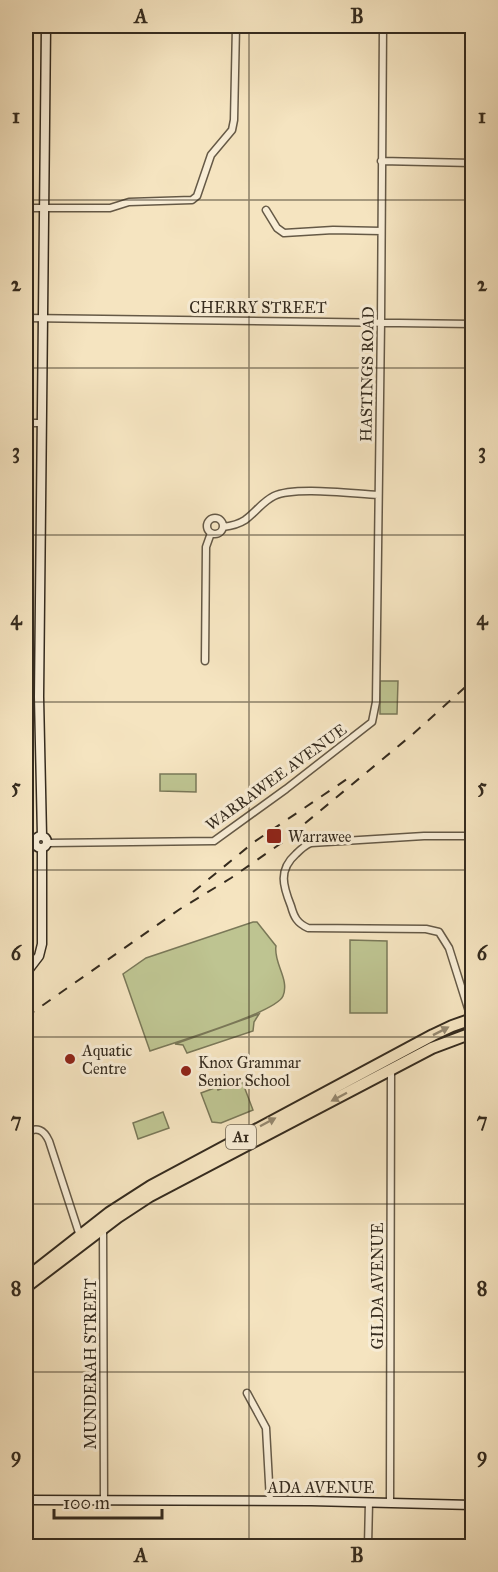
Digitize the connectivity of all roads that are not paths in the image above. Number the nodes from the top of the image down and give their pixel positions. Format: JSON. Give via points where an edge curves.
{"nodes":[{"id":1,"x":46,"y":26,"type":"edge"},
{"id":2,"x":236,"y":26,"type":"edge"},
{"id":3,"x":383,"y":26,"type":"edge"},
{"id":4,"x":381,"y":161,"type":"junction"},
{"id":5,"x":472,"y":163,"type":"edge"},
{"id":6,"x":26,"y":208,"type":"edge"},
{"id":7,"x":43,"y":208,"type":"junction"},
{"id":8,"x":266,"y":210,"type":"dead end"},
{"id":9,"x":381,"y":231,"type":"junction"},
{"id":10,"x":26,"y":318,"type":"edge"},
{"id":11,"x":43,"y":319,"type":"junction"},
{"id":12,"x":381,"y":321,"type":"junction"},
{"id":13,"x":472,"y":324,"type":"edge"},
{"id":14,"x":26,"y":423,"type":"edge"},
{"id":15,"x":41,"y":423,"type":"junction"},
{"id":16,"x":378,"y":495,"type":"junction"},
{"id":17,"x":207,"y":512,"type":"dead end"},
{"id":18,"x":210,"y":520,"type":"junction"},
{"id":19,"x":223,"y":527,"type":"junction"},
{"id":20,"x":211,"y":533,"type":"junction"},
{"id":21,"x":205,"y":661,"type":"dead end"},
{"id":22,"x":372,"y":722,"type":"joint"},
{"id":23,"x":472,"y":836,"type":"edge"},
{"id":24,"x":38,"y":842,"type":"edge"},
{"id":25,"x":26,"y":973,"type":"edge"},
{"id":26,"x":472,"y":1020,"type":"edge"},
{"id":27,"x":472,"y":1033,"type":"edge"},
{"id":28,"x":391,"y":1070,"type":"junction"},
{"id":29,"x":26,"y":1133,"type":"edge"},
{"id":30,"x":103,"y":1227,"type":"junction"},
{"id":31,"x":80,"y":1236,"type":"junction"},
{"id":32,"x":26,"y":1278,"type":"edge"},
{"id":33,"x":26,"y":1287,"type":"edge"},
{"id":34,"x":247,"y":1393,"type":"dead end"},
{"id":35,"x":26,"y":1500,"type":"edge"},
{"id":36,"x":104,"y":1500,"type":"junction"},
{"id":37,"x":270,"y":1501,"type":"junction"},
{"id":38,"x":369,"y":1502,"type":"junction"},
{"id":39,"x":390,"y":1502,"type":"junction"},
{"id":40,"x":472,"y":1505,"type":"edge"},
{"id":41,"x":368,"y":1546,"type":"edge"}],
"edges":[{"from":1,"to":7,"type":"street"},
{"from":2,"to":7,"type":"street","via":[[232,130],[208,162],[197,196],[192,200],[129,202],[110,208]]},
{"from":3,"to":4,"type":"street","name":"HASTINGS ROAD"},
{"from":4,"to":5,"type":"street"},
{"from":4,"to":9,"type":"street","name":"HASTINGS ROAD"},
{"from":6,"to":7,"type":"street"},
{"from":7,"to":11,"type":"street"},
{"from":8,"to":9,"type":"street","via":[[284,233]]},
{"from":9,"to":12,"type":"street","name":"HASTINGS ROAD"},
{"from":10,"to":11,"type":"street","name":"CHERRY STREET"},
{"from":11,"to":12,"type":"street","name":"CHERRY STREET"},
{"from":11,"to":15,"type":"street"},
{"from":12,"to":13,"type":"street","name":"CHERRY STREET"},
{"from":12,"to":16,"type":"street","name":"HASTINGS ROAD"},
{"from":14,"to":15,"type":"street"},
{"from":15,"to":24,"type":"street"},
{"from":16,"to":19,"type":"street","via":[[281,493],[262,503],[246,519]]},
{"from":16,"to":22,"type":"street","name":"HASTINGS ROAD"},
{"from":17,"to":18,"type":"street"},
{"from":18,"to":19,"type":"street","via":[[220,520]]},
{"from":18,"to":20,"type":"street","via":[[207,528]]},
{"from":19,"to":20,"type":"street","via":[[218,533]]},
{"from":20,"to":21,"type":"street","via":[[206,547]]},
{"from":22,"to":24,"type":"street","name":"WARRAWEE AVENUE","via":[[214,841]]},
{"from":23,"to":26,"type":"street","via":[[315,842],[292,857],[283,875],[286,894],[299,923],[315,929],[439,932],[449,948]]},
{"from":24,"to":25,"type":"street","via":[[42,944],[39,956]]},
{"from":31,"to":26,"type":"highway","number":"A1","one_way":true,"via":[[128,1199],[172,1174],[433,1035]]},
{"from":27,"to":28,"type":"highway","number":"A1"},
{"from":28,"to":30,"type":"highway","number":"A1","one_way":true,"via":[[150,1196]]},
{"from":28,"to":39,"type":"street","name":"GILDA AVENUE"},
{"from":29,"to":31,"type":"street","via":[[31,1129],[45,1132]]},
{"from":30,"to":33,"type":"highway","number":"A1"},
{"from":30,"to":36,"type":"street","name":"MUNDERAH STREET"},
{"from":31,"to":32,"type":"highway","number":"A1"},
{"from":34,"to":37,"type":"street","via":[[268,1436]]},
{"from":35,"to":36,"type":"street","name":"ADA AVENUE"},
{"from":36,"to":37,"type":"street","name":"ADA AVENUE"},
{"from":37,"to":38,"type":"street","name":"ADA AVENUE"},
{"from":38,"to":39,"type":"street","name":"ADA AVENUE"},
{"from":38,"to":41,"type":"street"},
{"from":39,"to":40,"type":"street","name":"ADA AVENUE"}]}
